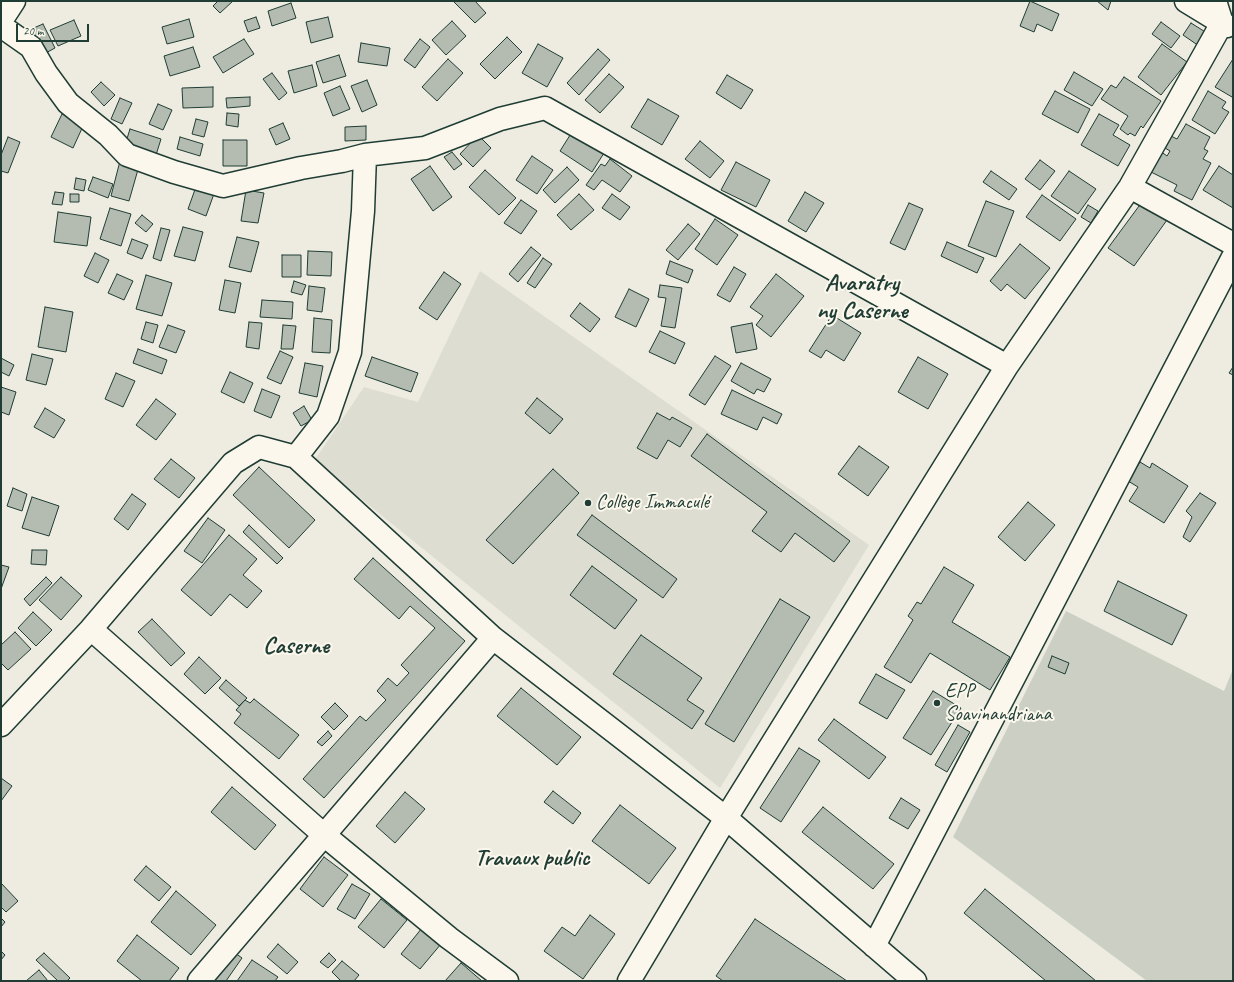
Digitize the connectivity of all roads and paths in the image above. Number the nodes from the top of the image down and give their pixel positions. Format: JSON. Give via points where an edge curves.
{"nodes":[{"id":1,"x":14,"y":1,"type":"edge"},
{"id":2,"x":1186,"y":1,"type":"edge"},
{"id":3,"x":1215,"y":1,"type":"edge"},
{"id":4,"x":1,"y":21,"type":"edge"},
{"id":5,"x":1,"y":26,"type":"edge"},
{"id":6,"x":1227,"y":26,"type":"edge"},
{"id":7,"x":365,"y":155,"type":"junction"},
{"id":8,"x":1130,"y":187,"type":"junction"},
{"id":9,"x":1233,"y":244,"type":"edge"},
{"id":10,"x":1233,"y":257,"type":"edge"},
{"id":11,"x":1007,"y":366,"type":"junction"},
{"id":12,"x":296,"y":457,"type":"junction"},
{"id":13,"x":91,"y":629,"type":"junction"},
{"id":14,"x":493,"y":638,"type":"junction"},
{"id":15,"x":1,"y":725,"type":"edge"},
{"id":16,"x":726,"y":818,"type":"junction"},
{"id":17,"x":324,"y":835,"type":"junction"},
{"id":18,"x":874,"y":946,"type":"junction"},
{"id":19,"x":199,"y":981,"type":"edge"},
{"id":20,"x":507,"y":981,"type":"edge"},
{"id":21,"x":629,"y":981,"type":"edge"},
{"id":22,"x":915,"y":981,"type":"edge"}],
"edges":[{"from":1,"to":4,"type":"street"},
{"from":2,"to":6,"type":"street"},
{"from":3,"to":6,"type":"street"},
{"from":5,"to":7,"type":"street","via":[[30,47],[68,103],[108,135],[127,155],[174,172],[223,186]]},
{"from":6,"to":8,"type":"street"},
{"from":7,"to":11,"type":"street","via":[[424,148],[500,119],[545,108]]},
{"from":7,"to":12,"type":"street","via":[[363,211],[350,352],[328,416]]},
{"from":8,"to":9,"type":"street"},
{"from":8,"to":11,"type":"street"},
{"from":10,"to":18,"type":"street"},
{"from":11,"to":16,"type":"street"},
{"from":12,"to":13,"type":"street","via":[[258,447],[233,463]]},
{"from":12,"to":14,"type":"street"},
{"from":13,"to":15,"type":"street"},
{"from":13,"to":17,"type":"street"},
{"from":14,"to":16,"type":"street"},
{"from":14,"to":17,"type":"street"},
{"from":16,"to":18,"type":"street"},
{"from":16,"to":21,"type":"street"},
{"from":17,"to":19,"type":"street"},
{"from":17,"to":20,"type":"street","via":[[449,938]]},
{"from":18,"to":22,"type":"street"}]}
